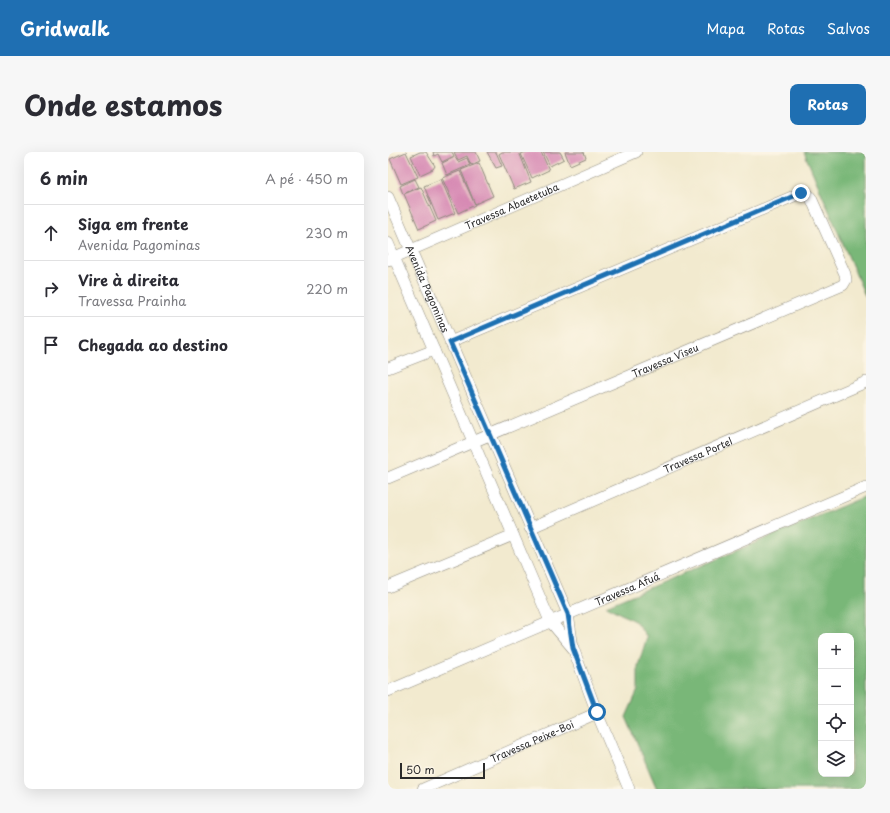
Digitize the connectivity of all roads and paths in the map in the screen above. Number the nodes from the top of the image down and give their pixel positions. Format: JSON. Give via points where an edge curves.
{"nodes":[{"id":1,"x":636,"y":152,"type":"edge"},
{"id":2,"x":388,"y":197,"type":"edge"},
{"id":3,"x":388,"y":243,"type":"edge"},
{"id":4,"x":411,"y":250,"type":"junction"},
{"id":5,"x":391,"y":259,"type":"edge"},
{"id":6,"x":450,"y":342,"type":"junction"},
{"id":7,"x":434,"y":350,"type":"junction"},
{"id":8,"x":388,"y":368,"type":"edge"},
{"id":9,"x":866,"y":382,"type":"edge"},
{"id":10,"x":491,"y":435,"type":"junction"},
{"id":11,"x":474,"y":442,"type":"junction"},
{"id":12,"x":388,"y":478,"type":"edge"},
{"id":13,"x":866,"y":487,"type":"edge"},
{"id":14,"x":530,"y":528,"type":"junction"},
{"id":15,"x":513,"y":534,"type":"junction"},
{"id":16,"x":388,"y":587,"type":"edge"},
{"id":17,"x":568,"y":614,"type":"junction"},
{"id":18,"x":550,"y":621,"type":"junction"},
{"id":19,"x":573,"y":648,"type":"junction"},
{"id":20,"x":388,"y":691,"type":"edge"},
{"id":21,"x":597,"y":712,"type":"junction"},
{"id":22,"x":423,"y":789,"type":"edge"},
{"id":23,"x":629,"y":789,"type":"edge"}],
"edges":[{"from":1,"to":4,"type":"street","name":"Travessa Abaetetuba"},
{"from":2,"to":4,"type":"street","name":"Avenida Pagominas"},
{"from":3,"to":5,"type":"street","name":"Avenida Pagominas"},
{"from":4,"to":5,"type":"street","name":"Travessa Abaetetuba"},
{"from":4,"to":6,"type":"street","name":"Avenida Pagominas"},
{"from":5,"to":7,"type":"street","name":"Avenida Pagominas"},
{"from":6,"to":10,"type":"street","name":"Avenida Pagominas"},
{"from":6,"to":10,"type":"street","name":"Travessa Viseu","via":[[801,193],[807,193],[811,198],[846,274],[844,285]]},
{"from":7,"to":8,"type":"street"},
{"from":7,"to":11,"type":"street","name":"Avenida Pagominas"},
{"from":9,"to":14,"type":"street","name":"Travessa Portel"},
{"from":10,"to":11,"type":"street","name":"Travessa Viseu"},
{"from":10,"to":14,"type":"street","name":"Avenida Pagominas"},
{"from":11,"to":12,"type":"street","name":"Travessa Viseu"},
{"from":11,"to":15,"type":"street","name":"Avenida Pagominas"},
{"from":13,"to":17,"type":"street","name":"Travessa Afuá"},
{"from":14,"to":17,"type":"street","name":"Avenida Pagominas"},
{"from":15,"to":16,"type":"street"},
{"from":15,"to":18,"type":"street","name":"Avenida Pagominas"},
{"from":17,"to":18,"type":"street","name":"Travessa Afuá"},
{"from":17,"to":19,"type":"street","name":"Avenida Pagominas"},
{"from":18,"to":19,"type":"street","name":"Avenida Pagominas"},
{"from":18,"to":20,"type":"street","name":"Travessa Afuá"},
{"from":19,"to":21,"type":"street","name":"Avenida Pagominas"},
{"from":21,"to":22,"type":"street","name":"Travessa Peixe-Boi"},
{"from":21,"to":23,"type":"street","name":"Avenida Pagominas"}]}
